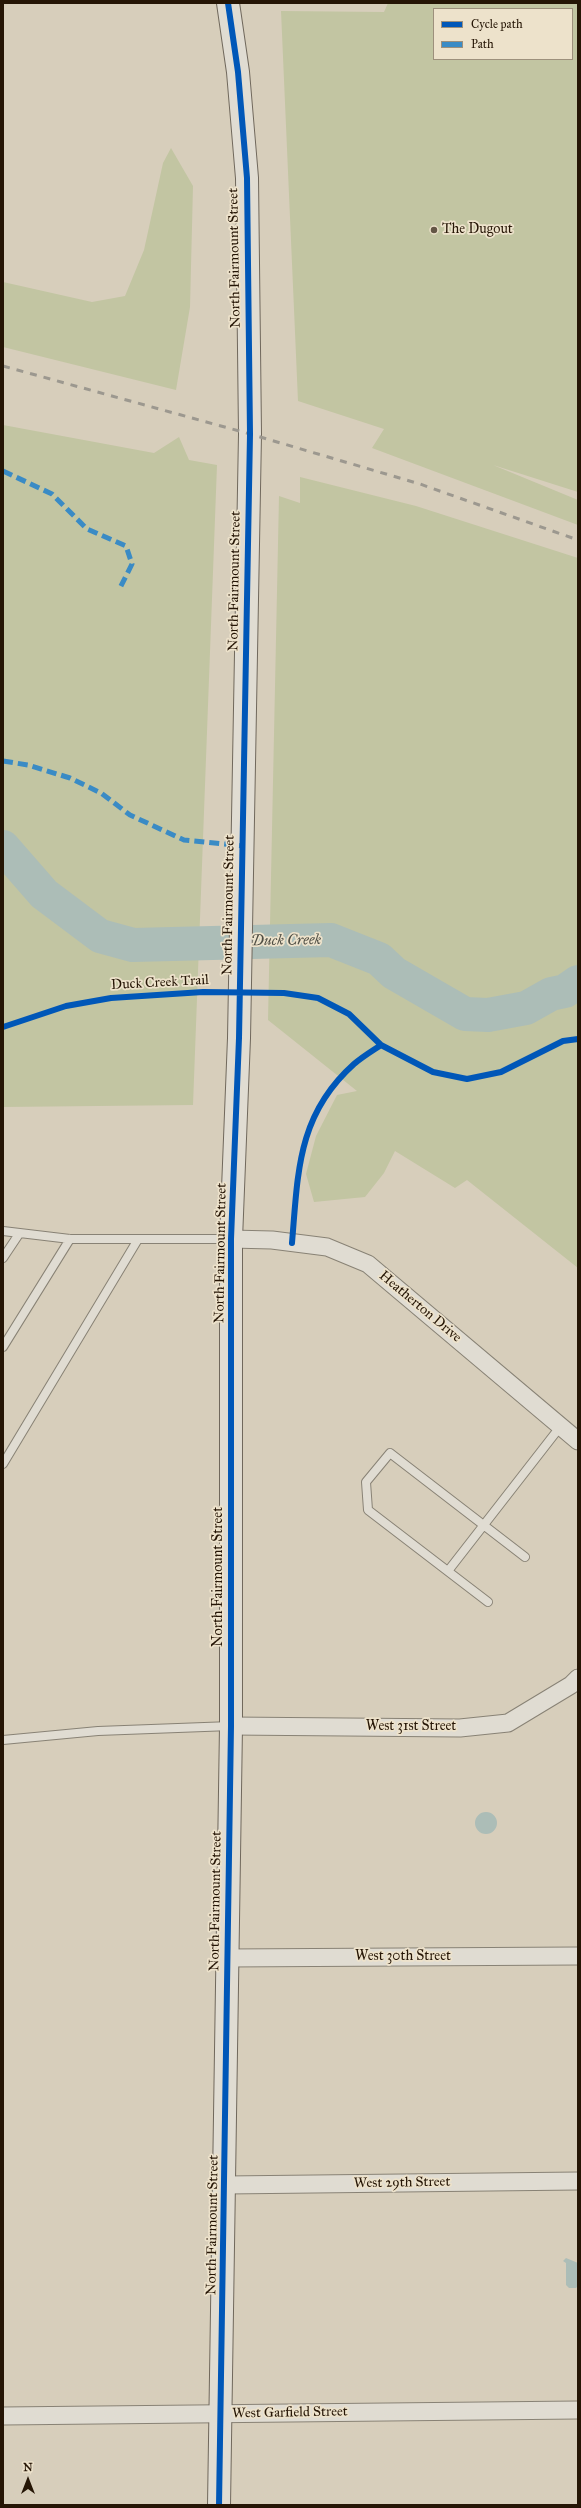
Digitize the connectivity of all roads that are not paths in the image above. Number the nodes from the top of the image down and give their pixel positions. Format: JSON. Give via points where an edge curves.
{"nodes":[{"id":1,"x":228,"y":3,"type":"edge"},
{"id":2,"x":3,"y":1231,"type":"edge"},
{"id":3,"x":19,"y":1234,"type":"junction"},
{"id":4,"x":70,"y":1239,"type":"junction"},
{"id":5,"x":232,"y":1239,"type":"junction"},
{"id":6,"x":137,"y":1240,"type":"junction"},
{"id":7,"x":3,"y":1258,"type":"edge"},
{"id":8,"x":3,"y":1347,"type":"edge"},
{"id":9,"x":560,"y":1427,"type":"junction"},
{"id":10,"x":578,"y":1441,"type":"edge"},
{"id":11,"x":3,"y":1464,"type":"edge"},
{"id":12,"x":484,"y":1525,"type":"junction"},
{"id":13,"x":525,"y":1557,"type":"dead end"},
{"id":14,"x":448,"y":1571,"type":"junction"},
{"id":15,"x":488,"y":1602,"type":"dead end"},
{"id":16,"x":578,"y":1678,"type":"edge"},
{"id":17,"x":232,"y":1726,"type":"junction"},
{"id":18,"x":3,"y":1740,"type":"edge"},
{"id":19,"x":578,"y":1956,"type":"edge"},
{"id":20,"x":227,"y":1958,"type":"junction"},
{"id":21,"x":578,"y":2181,"type":"edge"},
{"id":22,"x":226,"y":2185,"type":"junction"},
{"id":23,"x":578,"y":2410,"type":"edge"},
{"id":24,"x":221,"y":2414,"type":"junction"},
{"id":25,"x":3,"y":2416,"type":"edge"},
{"id":26,"x":219,"y":2505,"type":"edge"}],
"edges":[{"from":1,"to":5,"type":"street","name":"North Fairmount Street","via":[[238,72],[247,178],[250,434],[239,1038]]},
{"from":2,"to":3,"type":"lane"},
{"from":3,"to":4,"type":"lane"},
{"from":3,"to":7,"type":"lane"},
{"from":4,"to":6,"type":"lane"},
{"from":4,"to":8,"type":"lane"},
{"from":5,"to":6,"type":"lane"},
{"from":5,"to":9,"type":"street","name":"Heatherton Drive","via":[[272,1240],[327,1247],[368,1264]]},
{"from":5,"to":17,"type":"street","name":"North Fairmount Street"},
{"from":6,"to":11,"type":"lane"},
{"from":9,"to":10,"type":"street","name":"Heatherton Drive"},
{"from":9,"to":12,"type":"lane"},
{"from":12,"to":13,"type":"lane"},
{"from":12,"to":14,"type":"lane"},
{"from":12,"to":14,"type":"lane","via":[[390,1453],[366,1482],[368,1510]]},
{"from":14,"to":15,"type":"lane"},
{"from":16,"to":17,"type":"street","name":"West 31st Street","via":[[571,1686],[508,1723],[460,1728]]},
{"from":17,"to":18,"type":"lane","via":[[98,1731]]},
{"from":17,"to":20,"type":"street","name":"North Fairmount Street"},
{"from":19,"to":20,"type":"street","name":"West 30th Street"},
{"from":20,"to":22,"type":"street","name":"North Fairmount Street"},
{"from":21,"to":22,"type":"street","name":"West 29th Street"},
{"from":22,"to":24,"type":"street","name":"North Fairmount Street"},
{"from":23,"to":24,"type":"street","name":"West Garfield Street"},
{"from":24,"to":25,"type":"street","name":"West Garfield Street"},
{"from":24,"to":26,"type":"street","name":"North Fairmount Street"}]}
